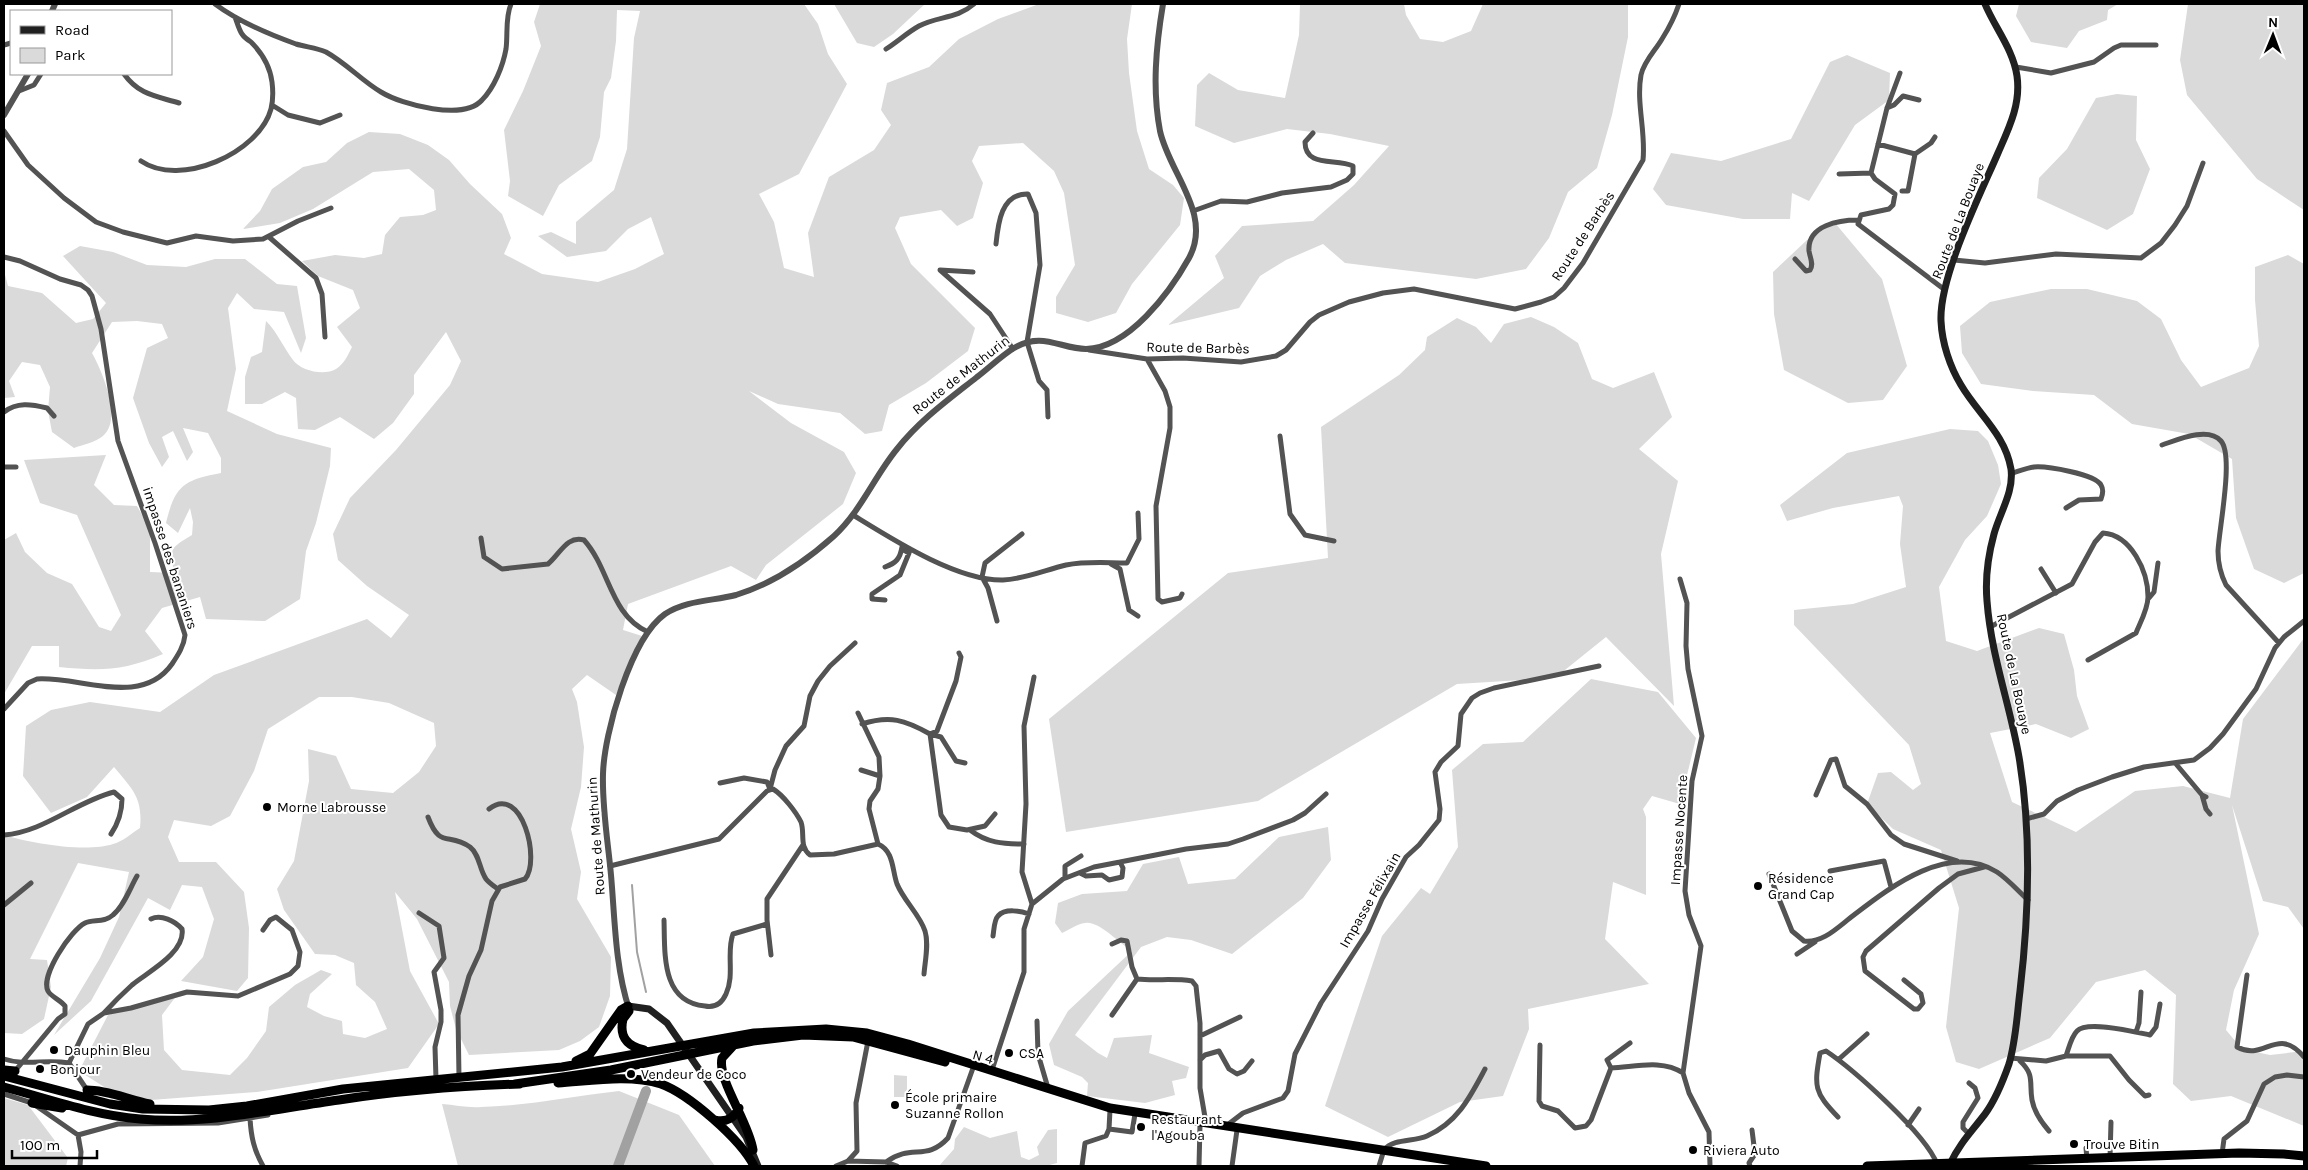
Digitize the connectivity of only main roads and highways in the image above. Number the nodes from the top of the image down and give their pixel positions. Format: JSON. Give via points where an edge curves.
{"nodes":[{"id":1,"x":1985,"y":4,"type":"edge"},
{"id":2,"x":628,"y":1009,"type":"junction"},
{"id":3,"x":734,"y":1046,"type":"junction"},
{"id":4,"x":649,"y":1051,"type":"junction"},
{"id":5,"x":4,"y":1070,"type":"edge"},
{"id":6,"x":15,"y":1071,"type":"road end"},
{"id":7,"x":528,"y":1072,"type":"junction"},
{"id":8,"x":4,"y":1076,"type":"edge"},
{"id":9,"x":515,"y":1084,"type":"junction"},
{"id":10,"x":4,"y":1087,"type":"edge"},
{"id":11,"x":87,"y":1090,"type":"road end"},
{"id":12,"x":32,"y":1102,"type":"road end"},
{"id":13,"x":76,"y":1108,"type":"junction"},
{"id":14,"x":739,"y":1108,"type":"junction"},
{"id":15,"x":184,"y":1110,"type":"junction"},
{"id":16,"x":732,"y":1118,"type":"junction"},
{"id":17,"x":715,"y":1120,"type":"junction"},
{"id":18,"x":1203,"y":1124,"type":"junction"},
{"id":19,"x":738,"y":1127,"type":"junction"},
{"id":20,"x":742,"y":1148,"type":"junction"},
{"id":21,"x":753,"y":1150,"type":"junction"},
{"id":22,"x":1384,"y":1152,"type":"junction"},
{"id":23,"x":2304,"y":1156,"type":"edge"},
{"id":24,"x":1950,"y":1164,"type":"junction"},
{"id":25,"x":756,"y":1166,"type":"edge"},
{"id":26,"x":1468,"y":1166,"type":"edge"},
{"id":27,"x":1486,"y":1166,"type":"edge"},
{"id":28,"x":1868,"y":1166,"type":"edge"}],
"edges":[{"from":1,"to":24,"type":"main road","name":"Route de La Bouaye","via":[[2016,67],[2017,97],[2012,121],[1954,260],[1945,290],[1941,321],[1949,359],[1962,386],[2000,437],[2008,452],[2012,474],[2008,498],[1988,559],[1986,582],[1990,627],[2020,760],[2026,819],[2028,901],[2024,959],[2010,1058],[1986,1113],[1968,1133]]},
{"from":2,"to":4,"type":"highway","via":[[621,1026],[624,1039],[634,1048]]},
{"from":2,"to":7,"type":"highway","via":[[621,1010],[586,1058]]},
{"from":2,"to":16,"type":"main road","via":[[641,1006],[662,1018]]},
{"from":3,"to":9,"type":"highway","name":"N 4","via":[[611,1070]]},
{"from":3,"to":14,"type":"highway","via":[[722,1058],[721,1068]]},
{"from":3,"to":18,"type":"highway","name":"N 4","number":"N 4","via":[[828,1035],[868,1041],[973,1068],[1110,1110]]},
{"from":4,"to":7,"type":"highway","number":"N 4"},
{"from":4,"to":18,"type":"highway","number":"N 4","via":[[754,1033],[826,1029],[867,1034],[1110,1108]]},
{"from":5,"to":6,"type":"highway"},
{"from":7,"to":15,"type":"highway","number":"N 4","via":[[343,1089],[247,1106]]},
{"from":8,"to":15,"type":"highway","number":"N 4","via":[[110,1104]]},
{"from":9,"to":13,"type":"highway","via":[[340,1100],[209,1119],[141,1119]]},
{"from":9,"to":17,"type":"highway","via":[[651,1082],[669,1088]]},
{"from":10,"to":13,"type":"highway"},
{"from":11,"to":15,"type":"highway","via":[[100,1090],[120,1098]]},
{"from":12,"to":13,"type":"highway"},
{"from":14,"to":16,"type":"highway"},
{"from":14,"to":21,"type":"highway"},
{"from":16,"to":17,"type":"highway"},
{"from":16,"to":19,"type":"main road"},
{"from":17,"to":20,"type":"highway"},
{"from":18,"to":22,"type":"highway","number":"N 4"},
{"from":18,"to":22,"type":"highway","number":"N 4"},
{"from":19,"to":20,"type":"main road"},
{"from":19,"to":21,"type":"main road"},
{"from":20,"to":25,"type":"highway"},
{"from":21,"to":25,"type":"main road"},
{"from":22,"to":26,"type":"highway","number":"N 4"},
{"from":22,"to":27,"type":"highway","number":"N 4"},
{"from":23,"to":24,"type":"highway","via":[[2222,1154]]},
{"from":24,"to":28,"type":"highway"}]}
